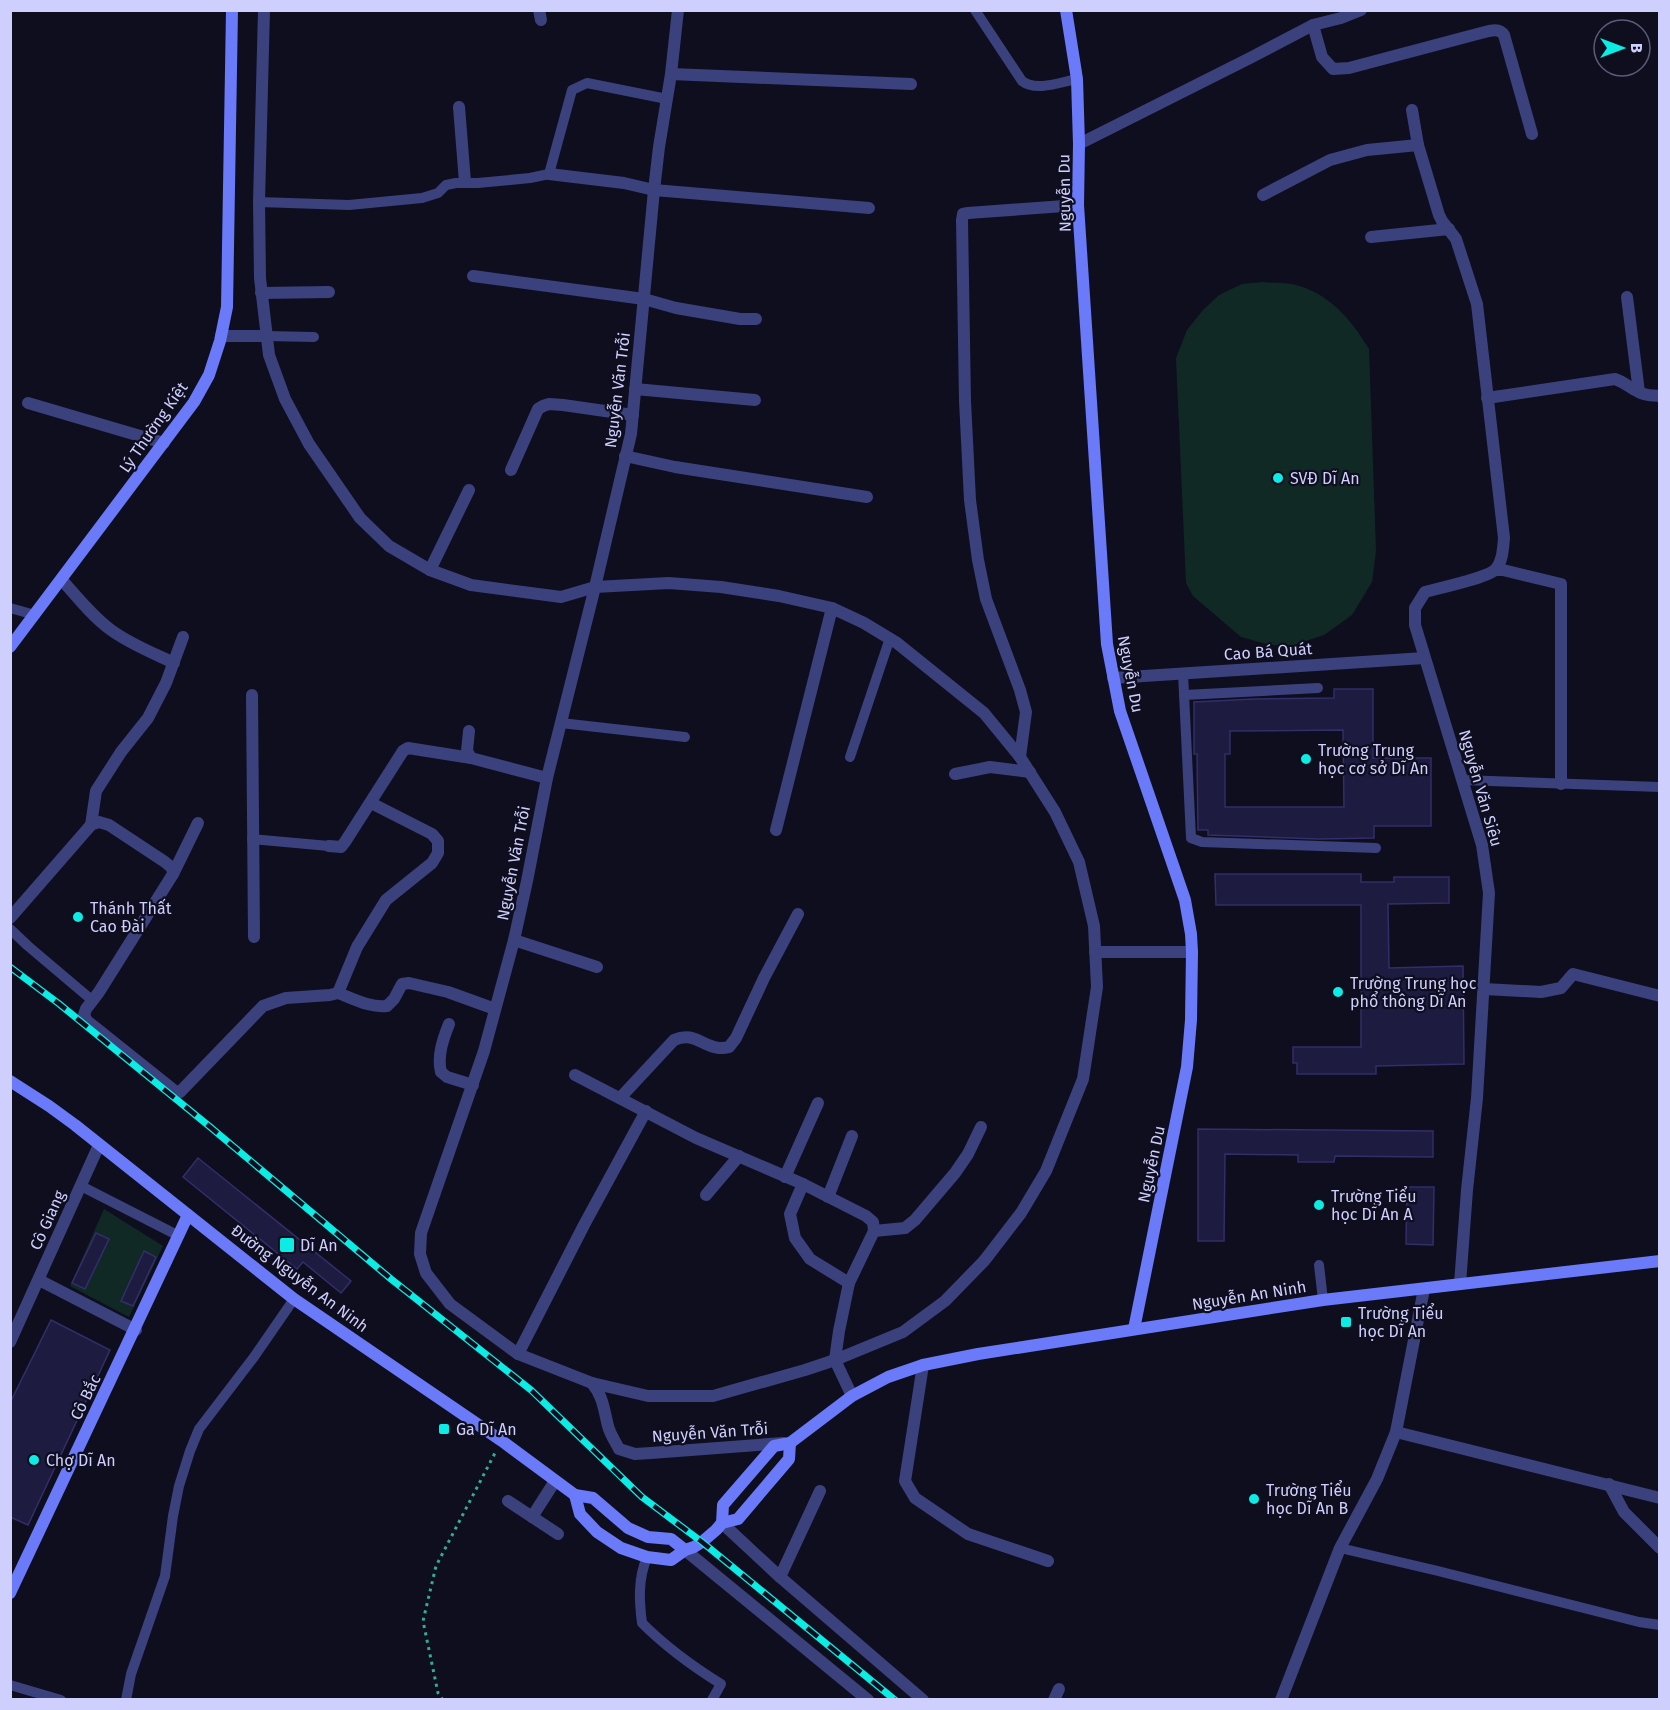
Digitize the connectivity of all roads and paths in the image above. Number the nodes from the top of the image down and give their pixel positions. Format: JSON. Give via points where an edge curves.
{"nodes":[{"id":1,"x":232,"y":10,"type":"edge"},
{"id":2,"x":264,"y":10,"type":"edge"},
{"id":3,"x":678,"y":10,"type":"edge"},
{"id":4,"x":975,"y":10,"type":"edge"},
{"id":5,"x":1066,"y":10,"type":"edge"},
{"id":6,"x":1361,"y":10,"type":"edge"},
{"id":7,"x":1338,"y":14,"type":"edge"},
{"id":8,"x":1312,"y":25,"type":"junction"},
{"id":9,"x":671,"y":74,"type":"junction"},
{"id":10,"x":1077,"y":79,"type":"junction"},
{"id":11,"x":911,"y":84,"type":"dead end"},
{"id":12,"x":667,"y":99,"type":"junction"},
{"id":13,"x":459,"y":107,"type":"dead end"},
{"id":14,"x":1412,"y":110,"type":"dead end"},
{"id":15,"x":1532,"y":134,"type":"dead end"},
{"id":16,"x":1079,"y":144,"type":"junction"},
{"id":17,"x":1418,"y":145,"type":"junction"},
{"id":18,"x":549,"y":174,"type":"junction"},
{"id":19,"x":465,"y":182,"type":"junction"},
{"id":20,"x":654,"y":190,"type":"junction"},
{"id":21,"x":1263,"y":195,"type":"dead end"},
{"id":22,"x":259,"y":202,"type":"junction"},
{"id":23,"x":1078,"y":205,"type":"junction"},
{"id":24,"x":869,"y":208,"type":"dead end"},
{"id":25,"x":1449,"y":229,"type":"junction"},
{"id":26,"x":1371,"y":237,"type":"dead end"},
{"id":27,"x":473,"y":276,"type":"dead end"},
{"id":28,"x":329,"y":292,"type":"dead end"},
{"id":29,"x":261,"y":293,"type":"junction"},
{"id":30,"x":1626,"y":297,"type":"dead end"},
{"id":31,"x":644,"y":299,"type":"junction"},
{"id":32,"x":756,"y":319,"type":"dead end"},
{"id":33,"x":220,"y":336,"type":"junction"},
{"id":34,"x":266,"y":336,"type":"junction"},
{"id":35,"x":314,"y":337,"type":"dead end"},
{"id":36,"x":635,"y":389,"type":"junction"},
{"id":37,"x":1639,"y":392,"type":"junction"},
{"id":38,"x":1659,"y":396,"type":"edge"},
{"id":39,"x":1487,"y":398,"type":"junction"},
{"id":40,"x":755,"y":400,"type":"dead end"},
{"id":41,"x":28,"y":403,"type":"dead end"},
{"id":42,"x":633,"y":415,"type":"junction"},
{"id":43,"x":164,"y":443,"type":"junction"},
{"id":44,"x":625,"y":456,"type":"junction"},
{"id":45,"x":511,"y":470,"type":"dead end"},
{"id":46,"x":469,"y":490,"type":"dead end"},
{"id":47,"x":867,"y":497,"type":"dead end"},
{"id":48,"x":430,"y":570,"type":"junction"},
{"id":49,"x":1495,"y":570,"type":"junction"},
{"id":50,"x":62,"y":580,"type":"junction"},
{"id":51,"x":595,"y":587,"type":"junction"},
{"id":52,"x":10,"y":608,"type":"edge"},
{"id":53,"x":832,"y":608,"type":"junction"},
{"id":54,"x":35,"y":615,"type":"junction"},
{"id":55,"x":183,"y":637,"type":"dead end"},
{"id":56,"x":890,"y":638,"type":"junction"},
{"id":57,"x":10,"y":647,"type":"edge"},
{"id":58,"x":1424,"y":658,"type":"junction"},
{"id":59,"x":174,"y":663,"type":"junction"},
{"id":60,"x":1183,"y":673,"type":"junction"},
{"id":61,"x":1113,"y":678,"type":"junction"},
{"id":62,"x":1318,"y":688,"type":"dead end"},
{"id":63,"x":252,"y":695,"type":"dead end"},
{"id":64,"x":1184,"y":695,"type":"junction"},
{"id":65,"x":561,"y":723,"type":"junction"},
{"id":66,"x":469,"y":731,"type":"dead end"},
{"id":67,"x":685,"y":737,"type":"dead end"},
{"id":68,"x":850,"y":757,"type":"dead end"},
{"id":69,"x":1020,"y":757,"type":"junction"},
{"id":70,"x":471,"y":758,"type":"junction"},
{"id":71,"x":1030,"y":772,"type":"junction"},
{"id":72,"x":955,"y":774,"type":"dead end"},
{"id":73,"x":547,"y":778,"type":"junction"},
{"id":74,"x":1462,"y":780,"type":"junction"},
{"id":75,"x":1561,"y":784,"type":"junction"},
{"id":76,"x":1659,"y":787,"type":"edge"},
{"id":77,"x":371,"y":803,"type":"junction"},
{"id":78,"x":198,"y":823,"type":"dead end"},
{"id":79,"x":91,"y":825,"type":"junction"},
{"id":80,"x":776,"y":830,"type":"dead end"},
{"id":81,"x":252,"y":839,"type":"junction"},
{"id":82,"x":329,"y":846,"type":"joint"},
{"id":83,"x":1376,"y":848,"type":"dead end"},
{"id":84,"x":173,"y":874,"type":"junction"},
{"id":85,"x":798,"y":914,"type":"dead end"},
{"id":86,"x":10,"y":918,"type":"edge"},
{"id":87,"x":10,"y":929,"type":"edge"},
{"id":88,"x":254,"y":937,"type":"dead end"},
{"id":89,"x":514,"y":940,"type":"junction"},
{"id":90,"x":1095,"y":952,"type":"junction"},
{"id":91,"x":1192,"y":952,"type":"junction"},
{"id":92,"x":597,"y":967,"type":"dead end"},
{"id":93,"x":1484,"y":989,"type":"junction"},
{"id":94,"x":338,"y":993,"type":"junction"},
{"id":95,"x":1659,"y":996,"type":"edge"},
{"id":96,"x":93,"y":1001,"type":"junction"},
{"id":97,"x":495,"y":1009,"type":"junction"},
{"id":98,"x":449,"y":1024,"type":"dead end"},
{"id":99,"x":574,"y":1075,"type":"dead end"},
{"id":100,"x":10,"y":1081,"type":"edge"},
{"id":101,"x":473,"y":1085,"type":"junction"},
{"id":102,"x":620,"y":1098,"type":"junction"},
{"id":103,"x":818,"y":1102,"type":"dead end"},
{"id":104,"x":646,"y":1111,"type":"junction"},
{"id":105,"x":981,"y":1127,"type":"dead end"},
{"id":106,"x":852,"y":1136,"type":"dead end"},
{"id":107,"x":99,"y":1145,"type":"junction"},
{"id":108,"x":739,"y":1156,"type":"junction"},
{"id":109,"x":785,"y":1177,"type":"junction"},
{"id":110,"x":803,"y":1184,"type":"junction"},
{"id":111,"x":81,"y":1186,"type":"junction"},
{"id":112,"x":706,"y":1195,"type":"dead end"},
{"id":113,"x":828,"y":1197,"type":"junction"},
{"id":114,"x":188,"y":1215,"type":"junction"},
{"id":115,"x":874,"y":1231,"type":"junction"},
{"id":116,"x":179,"y":1236,"type":"junction"},
{"id":117,"x":1659,"y":1261,"type":"edge"},
{"id":118,"x":1319,"y":1265,"type":"dead end"},
{"id":119,"x":39,"y":1280,"type":"junction"},
{"id":120,"x":849,"y":1283,"type":"junction"},
{"id":121,"x":1460,"y":1284,"type":"junction"},
{"id":122,"x":1424,"y":1288,"type":"junction"},
{"id":123,"x":294,"y":1299,"type":"junction"},
{"id":124,"x":1323,"y":1300,"type":"junction"},
{"id":125,"x":1134,"y":1329,"type":"junction"},
{"id":126,"x":136,"y":1330,"type":"junction"},
{"id":127,"x":10,"y":1342,"type":"edge"},
{"id":128,"x":518,"y":1354,"type":"junction"},
{"id":129,"x":835,"y":1360,"type":"junction"},
{"id":130,"x":923,"y":1365,"type":"junction"},
{"id":131,"x":592,"y":1383,"type":"junction"},
{"id":132,"x":852,"y":1395,"type":"junction"},
{"id":133,"x":1396,"y":1432,"type":"junction"},
{"id":134,"x":502,"y":1441,"type":"junction"},
{"id":135,"x":790,"y":1443,"type":"junction"},
{"id":136,"x":555,"y":1481,"type":"junction"},
{"id":137,"x":1609,"y":1484,"type":"junction"},
{"id":138,"x":820,"y":1491,"type":"dead end"},
{"id":139,"x":575,"y":1495,"type":"junction"},
{"id":140,"x":1659,"y":1498,"type":"edge"},
{"id":141,"x":508,"y":1501,"type":"dead end"},
{"id":142,"x":532,"y":1517,"type":"junction"},
{"id":143,"x":722,"y":1523,"type":"junction"},
{"id":144,"x":558,"y":1534,"type":"dead end"},
{"id":145,"x":1340,"y":1548,"type":"junction"},
{"id":146,"x":1659,"y":1548,"type":"edge"},
{"id":147,"x":685,"y":1550,"type":"junction"},
{"id":148,"x":647,"y":1557,"type":"junction"},
{"id":149,"x":1048,"y":1561,"type":"dead end"},
{"id":150,"x":780,"y":1577,"type":"junction"},
{"id":151,"x":10,"y":1593,"type":"edge"},
{"id":152,"x":1659,"y":1624,"type":"edge"},
{"id":153,"x":10,"y":1685,"type":"edge"},
{"id":154,"x":61,"y":1700,"type":"edge"},
{"id":155,"x":126,"y":1700,"type":"edge"},
{"id":156,"x":443,"y":1700,"type":"edge"},
{"id":157,"x":712,"y":1700,"type":"edge"},
{"id":158,"x":868,"y":1700,"type":"edge"},
{"id":159,"x":923,"y":1700,"type":"edge"},
{"id":160,"x":1281,"y":1700,"type":"edge"}],
"edges":[{"from":1,"to":33,"type":"main road","name":"Lý Thường Kiệt","via":[[226,307]]},
{"from":2,"to":22,"type":"street"},
{"from":3,"to":9,"type":"street","name":"Nguyễn Văn Trỗi"},
{"from":4,"to":10,"type":"lane","via":[[1022,81],[1043,86]]},
{"from":5,"to":10,"type":"main road","name":"Nguyễn Du"},
{"from":6,"to":7,"type":"street"},
{"from":7,"to":8,"type":"street"},
{"from":8,"to":15,"type":"street","via":[[1322,57],[1333,69],[1502,31]]},
{"from":8,"to":16,"type":"street"},
{"from":9,"to":11,"type":"street"},
{"from":9,"to":12,"type":"street","name":"Nguyễn Văn Trỗi"},
{"from":10,"to":16,"type":"main road","name":"Nguyễn Du"},
{"from":12,"to":18,"type":"lane","via":[[587,84],[572,90]]},
{"from":12,"to":20,"type":"street","name":"Nguyễn Văn Trỗi"},
{"from":13,"to":19,"type":"street"},
{"from":14,"to":17,"type":"street"},
{"from":16,"to":23,"type":"main road","name":"Nguyễn Du"},
{"from":17,"to":21,"type":"street","via":[[1367,150],[1330,159]]},
{"from":17,"to":25,"type":"street","via":[[1439,215]]},
{"from":18,"to":19,"type":"lane"},
{"from":18,"to":20,"type":"street"},
{"from":19,"to":22,"type":"lane","via":[[446,185],[438,193],[422,198],[349,205]]},
{"from":20,"to":24,"type":"street"},
{"from":20,"to":31,"type":"street","name":"Nguyễn Văn Trỗi"},
{"from":22,"to":29,"type":"street"},
{"from":23,"to":61,"type":"main road","name":"Nguyễn Du","via":[[1107,644]]},
{"from":23,"to":69,"type":"street","via":[[968,213],[963,214],[962,220],[970,501],[986,599],[1026,712]]},
{"from":25,"to":26,"type":"street"},
{"from":25,"to":39,"type":"street","via":[[1460,249],[1477,304]]},
{"from":27,"to":31,"type":"street"},
{"from":28,"to":29,"type":"street"},
{"from":29,"to":34,"type":"street"},
{"from":30,"to":37,"type":"street"},
{"from":31,"to":32,"type":"street","via":[[676,308]]},
{"from":31,"to":36,"type":"street","name":"Nguyễn Văn Trỗi"},
{"from":33,"to":34,"type":"street"},
{"from":33,"to":43,"type":"main road","name":"Lý Thường Kiệt","via":[[209,375]]},
{"from":34,"to":35,"type":"lane"},
{"from":34,"to":48,"type":"street","via":[[285,399],[309,444],[360,518],[389,546]]},
{"from":36,"to":40,"type":"street"},
{"from":36,"to":42,"type":"street","name":"Nguyễn Văn Trỗi"},
{"from":37,"to":38,"type":"street"},
{"from":37,"to":39,"type":"street","via":[[1615,379]]},
{"from":39,"to":49,"type":"street","via":[[1504,538],[1502,557]]},
{"from":41,"to":43,"type":"street"},
{"from":42,"to":44,"type":"street","name":"Nguyễn Văn Trỗi"},
{"from":42,"to":45,"type":"street","via":[[543,406]]},
{"from":43,"to":50,"type":"main road","name":"Lý Thường Kiệt"},
{"from":44,"to":47,"type":"street"},
{"from":44,"to":51,"type":"street","name":"Nguyễn Văn Trỗi"},
{"from":46,"to":48,"type":"street"},
{"from":48,"to":51,"type":"street","via":[[471,585],[551,596]]},
{"from":49,"to":58,"type":"street","name":"Nguyễn Văn Siêu","via":[[1425,592],[1415,608],[1414,625]]},
{"from":49,"to":75,"type":"street","via":[[1561,584]]},
{"from":50,"to":54,"type":"main road","name":"Lý Thường Kiệt"},
{"from":50,"to":59,"type":"street","via":[[112,630]]},
{"from":51,"to":53,"type":"street","via":[[669,583],[721,586]]},
{"from":51,"to":65,"type":"street","name":"Nguyễn Văn Trỗi"},
{"from":52,"to":54,"type":"lane"},
{"from":53,"to":56,"type":"street"},
{"from":53,"to":80,"type":"street"},
{"from":54,"to":57,"type":"main road","name":"Lý Thường Kiệt"},
{"from":55,"to":59,"type":"street"},
{"from":56,"to":68,"type":"lane"},
{"from":56,"to":69,"type":"street","via":[[984,713]]},
{"from":58,"to":60,"type":"street","name":"Cao Bá Quát"},
{"from":58,"to":74,"type":"street","name":"Nguyễn Văn Siêu"},
{"from":59,"to":79,"type":"street","via":[[148,718],[96,791]]},
{"from":60,"to":61,"type":"street","name":"Cao Bá Quát"},
{"from":60,"to":64,"type":"lane"},
{"from":61,"to":91,"type":"main road","name":"Nguyễn Du","via":[[1120,711],[1185,900]]},
{"from":62,"to":64,"type":"lane"},
{"from":63,"to":81,"type":"street"},
{"from":64,"to":83,"type":"lane","via":[[1191,838],[1202,842]]},
{"from":65,"to":67,"type":"lane"},
{"from":65,"to":73,"type":"street","name":"Nguyễn Văn Trỗi"},
{"from":66,"to":70,"type":"street","via":[[467,751]]},
{"from":69,"to":71,"type":"street"},
{"from":70,"to":73,"type":"street"},
{"from":70,"to":77,"type":"street","via":[[408,748]]},
{"from":71,"to":72,"type":"street","via":[[990,767]]},
{"from":71,"to":90,"type":"street","via":[[1079,862],[1094,926]]},
{"from":73,"to":89,"type":"street","name":"Nguyễn Văn Trỗi"},
{"from":74,"to":75,"type":"lane"},
{"from":74,"to":93,"type":"street","name":"Nguyễn Văn Siêu","via":[[1482,845],[1489,893]]},
{"from":75,"to":76,"type":"lane"},
{"from":77,"to":82,"type":"street","via":[[341,847]]},
{"from":77,"to":94,"type":"street","via":[[432,834],[438,841],[438,853],[432,863],[386,900],[357,947]]},
{"from":78,"to":84,"type":"street"},
{"from":79,"to":84,"type":"street","via":[[109,825],[165,862]]},
{"from":79,"to":86,"type":"street"},
{"from":81,"to":82,"type":"lane"},
{"from":81,"to":88,"type":"street"},
{"from":84,"to":96,"type":"street"},
{"from":85,"to":102,"type":"street","via":[[729,1047],[717,1048],[682,1036]]},
{"from":87,"to":96,"type":"lane"},
{"from":89,"to":92,"type":"street"},
{"from":89,"to":97,"type":"street","name":"Nguyễn Văn Trỗi"},
{"from":90,"to":91,"type":"street"},
{"from":90,"to":129,"type":"street","via":[[1097,987],[1083,1079],[1046,1171],[1021,1213],[984,1261],[945,1301],[903,1332]]},
{"from":91,"to":125,"type":"main road","name":"Nguyễn Du","via":[[1187,1067]]},
{"from":93,"to":95,"type":"street","via":[[1541,992],[1561,988],[1574,974]]},
{"from":93,"to":121,"type":"street","name":"Nguyễn Văn Siêu"},
{"from":94,"to":96,"type":"street","via":[[286,998],[264,1006],[180,1092],[87,1021],[85,1013]]},
{"from":94,"to":97,"type":"street","via":[[369,1005],[387,1006],[402,984],[409,983]]},
{"from":97,"to":101,"type":"street","name":"Nguyễn Văn Trỗi"},
{"from":98,"to":101,"type":"street","via":[[441,1051],[441,1072]]},
{"from":99,"to":102,"type":"street"},
{"from":100,"to":107,"type":"main road","name":"Đường Nguyễn An Ninh"},
{"from":101,"to":128,"type":"street","name":"Nguyễn Văn Trỗi","via":[[421,1233],[420,1254],[426,1274],[450,1304]]},
{"from":102,"to":104,"type":"street"},
{"from":103,"to":109,"type":"street"},
{"from":104,"to":108,"type":"street"},
{"from":104,"to":128,"type":"street"},
{"from":105,"to":115,"type":"street","via":[[955,1173],[915,1220],[905,1227]]},
{"from":106,"to":113,"type":"street"},
{"from":107,"to":111,"type":"street","name":"Cô Giang"},
{"from":107,"to":114,"type":"main road","name":"Đường Nguyễn An Ninh"},
{"from":108,"to":109,"type":"street"},
{"from":108,"to":112,"type":"street"},
{"from":109,"to":110,"type":"street"},
{"from":110,"to":113,"type":"street"},
{"from":110,"to":120,"type":"street","via":[[790,1214],[795,1238],[810,1259]]},
{"from":111,"to":116,"type":"lane"},
{"from":111,"to":119,"type":"street","name":"Cô Giang"},
{"from":113,"to":115,"type":"street","via":[[866,1216],[873,1222]]},
{"from":114,"to":116,"type":"main road","name":"Cô Bắc"},
{"from":114,"to":123,"type":"main road","name":"Đường Nguyễn An Ninh"},
{"from":115,"to":120,"type":"street"},
{"from":116,"to":126,"type":"main road","name":"Cô Bắc"},
{"from":117,"to":121,"type":"main road","name":"Nguyễn An Ninh"},
{"from":118,"to":124,"type":"lane"},
{"from":119,"to":126,"type":"street"},
{"from":119,"to":127,"type":"street","name":"Cô Giang"},
{"from":120,"to":129,"type":"street"},
{"from":121,"to":122,"type":"main road","name":"Nguyễn An Ninh"},
{"from":122,"to":124,"type":"main road","name":"Nguyễn An Ninh"},
{"from":122,"to":133,"type":"street"},
{"from":123,"to":134,"type":"main road","name":"Đường Nguyễn An Ninh"},
{"from":123,"to":155,"type":"lane","via":[[199,1429],[179,1486],[165,1576],[131,1674]]},
{"from":124,"to":125,"type":"main road","name":"Nguyễn An Ninh"},
{"from":125,"to":130,"type":"main road","name":"Nguyễn An Ninh"},
{"from":126,"to":151,"type":"main road","name":"Cô Bắc"},
{"from":128,"to":131,"type":"street","name":"Nguyễn Văn Trỗi"},
{"from":129,"to":131,"type":"street","via":[[713,1395],[648,1396]]},
{"from":129,"to":132,"type":"street"},
{"from":130,"to":132,"type":"main road","name":"Nguyễn An Ninh"},
{"from":130,"to":149,"type":"street","via":[[905,1481],[915,1498],[968,1534]]},
{"from":131,"to":135,"type":"street","name":"Nguyễn Văn Trỗi","via":[[599,1391],[608,1428],[619,1449],[635,1454]]},
{"from":132,"to":135,"type":"main road"},
{"from":133,"to":137,"type":"street"},
{"from":133,"to":145,"type":"street","via":[[1377,1479]]},
{"from":134,"to":136,"type":"main road","name":"Đường Nguyễn An Ninh"},
{"from":134,"to":156,"type":"path","via":[[436,1566],[423,1621],[438,1694]]},
{"from":135,"to":143,"type":"main road","via":[[789,1459],[738,1519]]},
{"from":135,"to":143,"type":"main road","via":[[774,1446],[723,1505]]},
{"from":136,"to":139,"type":"main road","name":"Đường Nguyễn An Ninh"},
{"from":136,"to":142,"type":"street"},
{"from":137,"to":140,"type":"street"},
{"from":137,"to":146,"type":"street","via":[[1624,1512]]},
{"from":138,"to":150,"type":"street"},
{"from":139,"to":147,"type":"main road","name":"Đường Nguyễn An Ninh","via":[[593,1498],[628,1528],[648,1537],[671,1539]]},
{"from":139,"to":148,"type":"main road","via":[[580,1514],[597,1532],[621,1548]]},
{"from":141,"to":142,"type":"street"},
{"from":142,"to":144,"type":"street"},
{"from":143,"to":147,"type":"main road","via":[[710,1537]]},
{"from":143,"to":150,"type":"street"},
{"from":145,"to":152,"type":"lane"},
{"from":145,"to":160,"type":"street"},
{"from":147,"to":148,"type":"main road","via":[[671,1560]]},
{"from":147,"to":158,"type":"street"},
{"from":148,"to":157,"type":"lane","via":[[641,1572],[642,1623],[674,1653],[721,1684]]},
{"from":150,"to":159,"type":"street"},
{"from":153,"to":154,"type":"lane"}]}
